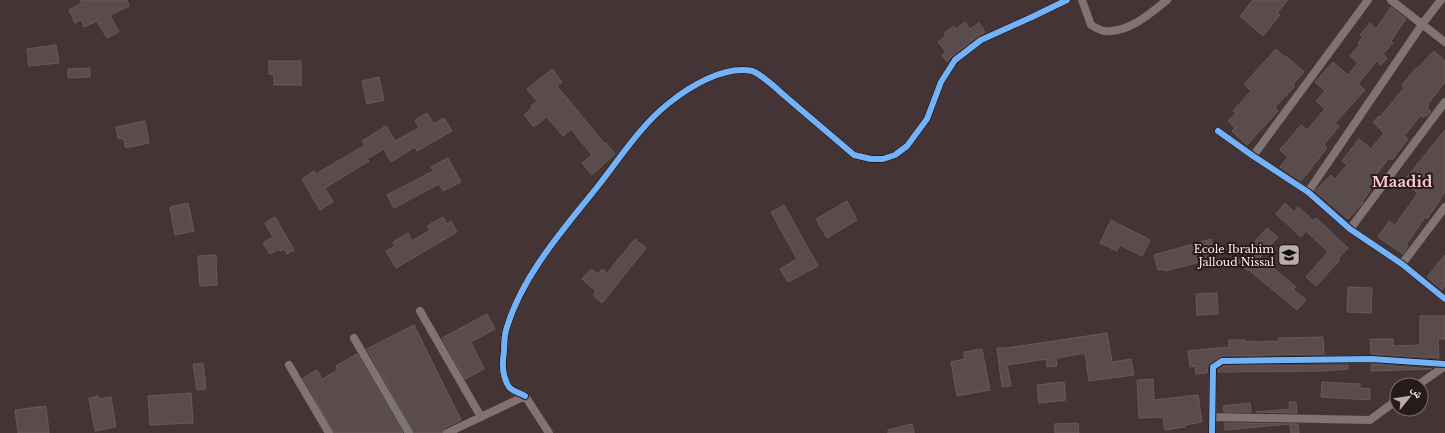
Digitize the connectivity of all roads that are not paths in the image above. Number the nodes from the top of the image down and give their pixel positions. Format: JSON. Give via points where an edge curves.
{"nodes":[{"id":1,"x":1067,"y":0,"type":"edge"},
{"id":2,"x":1082,"y":0,"type":"edge"},
{"id":3,"x":1167,"y":0,"type":"edge"},
{"id":4,"x":1368,"y":0,"type":"edge"},
{"id":5,"x":1391,"y":0,"type":"edge"},
{"id":6,"x":1441,"y":0,"type":"edge"},
{"id":7,"x":1422,"y":23,"type":"junction"},
{"id":8,"x":1445,"y":42,"type":"edge"},
{"id":9,"x":1445,"y":102,"type":"edge"},
{"id":10,"x":1218,"y":130,"type":"dead end"},
{"id":11,"x":1253,"y":156,"type":"junction"},
{"id":12,"x":1308,"y":192,"type":"junction"},
{"id":13,"x":1445,"y":207,"type":"edge"},
{"id":14,"x":1350,"y":228,"type":"junction"},
{"id":15,"x":1402,"y":264,"type":"junction"},
{"id":16,"x":1445,"y":299,"type":"edge"},
{"id":17,"x":420,"y":311,"type":"dead end"},
{"id":18,"x":354,"y":338,"type":"dead end"},
{"id":19,"x":289,"y":365,"type":"dead end"},
{"id":20,"x":1445,"y":365,"type":"edge"},
{"id":21,"x":1429,"y":377,"type":"edge"},
{"id":22,"x":525,"y":396,"type":"junction"},
{"id":23,"x":1389,"y":406,"type":"edge"},
{"id":24,"x":481,"y":416,"type":"junction"},
{"id":25,"x":1212,"y":417,"type":"junction"},
{"id":26,"x":329,"y":433,"type":"edge"},
{"id":27,"x":409,"y":433,"type":"edge"},
{"id":28,"x":447,"y":433,"type":"edge"},
{"id":29,"x":549,"y":433,"type":"edge"},
{"id":30,"x":1212,"y":433,"type":"edge"}],
"edges":[{"from":1,"to":22,"type":"street","via":[[981,40],[955,60],[923,124],[907,146],[895,155],[883,159],[854,155],[753,71],[740,70],[719,75],[700,83],[668,103],[651,120],[543,257],[518,298],[506,329],[503,373],[510,388]]},
{"from":2,"to":3,"type":"street","via":[[1091,25],[1104,32],[1121,29],[1145,18]]},
{"from":4,"to":11,"type":"street"},
{"from":5,"to":7,"type":"street"},
{"from":6,"to":7,"type":"street"},
{"from":7,"to":8,"type":"street"},
{"from":7,"to":12,"type":"street"},
{"from":9,"to":14,"type":"street"},
{"from":10,"to":11,"type":"street"},
{"from":11,"to":12,"type":"street"},
{"from":12,"to":14,"type":"street"},
{"from":13,"to":15,"type":"street"},
{"from":14,"to":15,"type":"street"},
{"from":15,"to":16,"type":"street"},
{"from":17,"to":24,"type":"street"},
{"from":18,"to":27,"type":"street"},
{"from":19,"to":26,"type":"street"},
{"from":20,"to":21,"type":"street"},
{"from":20,"to":25,"type":"street","via":[[1372,359],[1222,361],[1213,367]]},
{"from":22,"to":24,"type":"street"},
{"from":22,"to":29,"type":"street"},
{"from":23,"to":25,"type":"street","via":[[1370,420]]},
{"from":24,"to":28,"type":"street"},
{"from":25,"to":30,"type":"street"}]}
